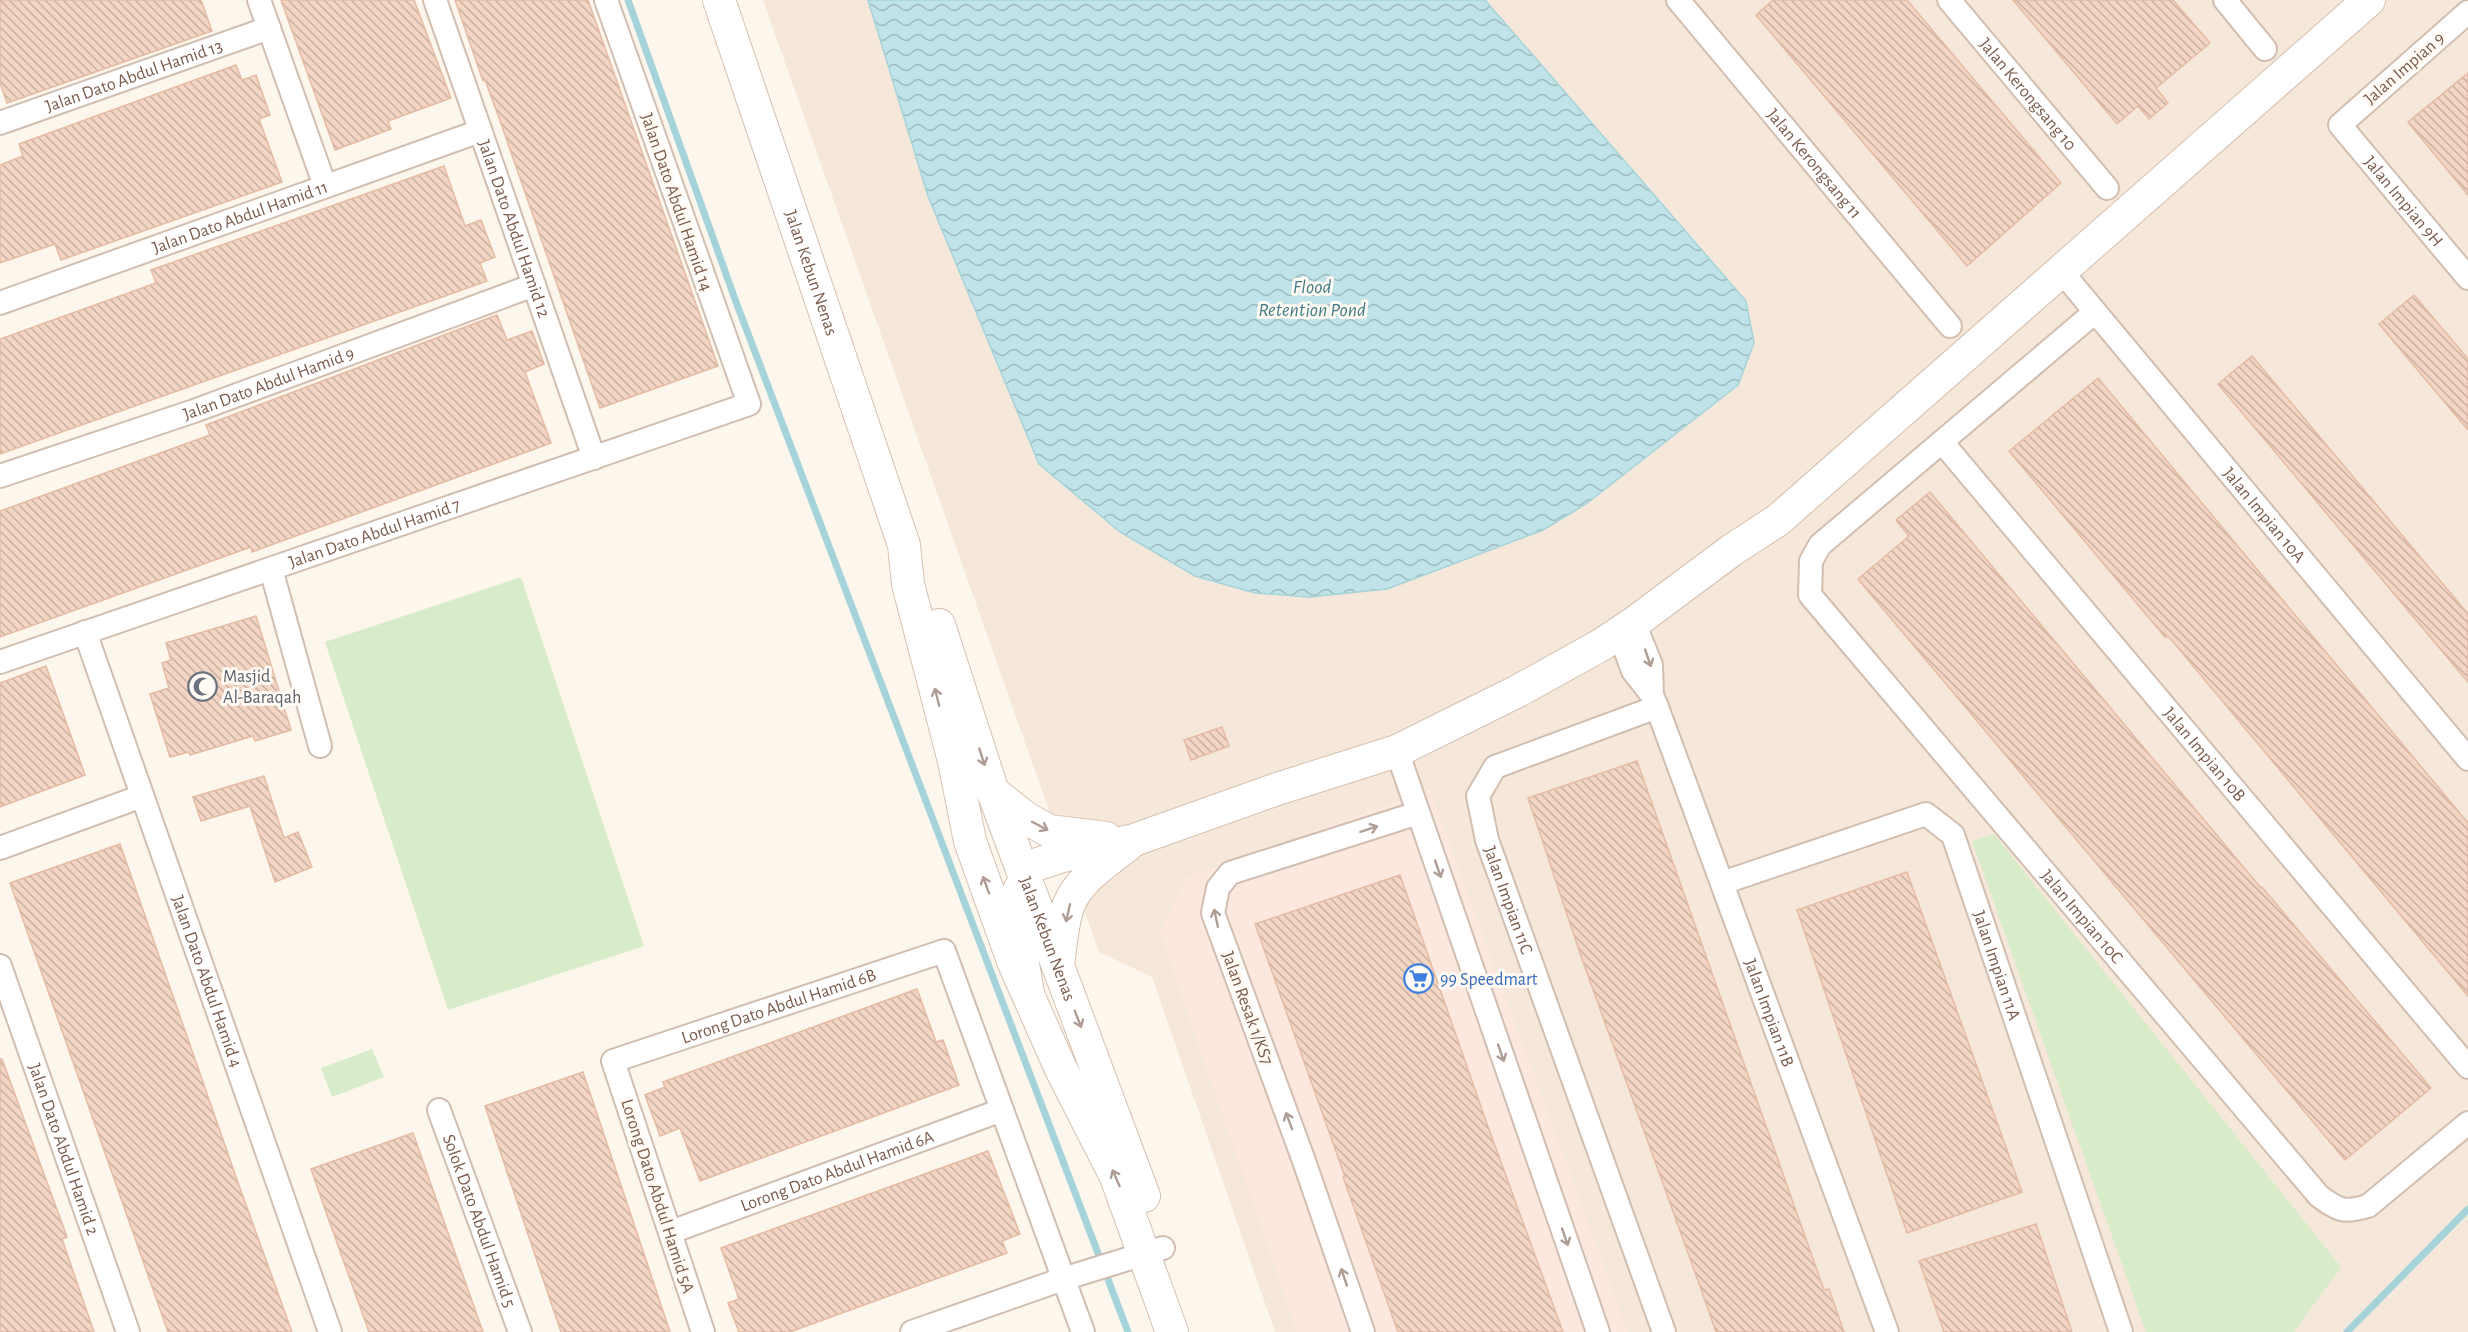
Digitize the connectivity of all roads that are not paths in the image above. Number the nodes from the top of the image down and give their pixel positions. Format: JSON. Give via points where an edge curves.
{"nodes":[{"id":1,"x":259,"y":0,"type":"edge"},
{"id":2,"x":435,"y":0,"type":"edge"},
{"id":3,"x":606,"y":0,"type":"edge"},
{"id":4,"x":719,"y":0,"type":"edge"},
{"id":5,"x":1678,"y":0,"type":"edge"},
{"id":6,"x":1948,"y":0,"type":"edge"},
{"id":7,"x":2224,"y":0,"type":"edge"},
{"id":8,"x":2369,"y":0,"type":"edge"},
{"id":9,"x":2468,"y":12,"type":"edge"},
{"id":10,"x":269,"y":28,"type":"junction"},
{"id":11,"x":2265,"y":49,"type":"dead end"},
{"id":12,"x":0,"y":123,"type":"edge"},
{"id":13,"x":2340,"y":125,"type":"joint"},
{"id":14,"x":480,"y":130,"type":"junction"},
{"id":15,"x":325,"y":186,"type":"junction"},
{"id":16,"x":2107,"y":188,"type":"dead end"},
{"id":17,"x":2062,"y":272,"type":"junction"},
{"id":18,"x":2468,"y":278,"type":"edge"},
{"id":19,"x":534,"y":285,"type":"junction"},
{"id":20,"x":0,"y":303,"type":"edge"},
{"id":21,"x":2095,"y":312,"type":"junction"},
{"id":22,"x":1950,"y":326,"type":"dead end"},
{"id":23,"x":749,"y":405,"type":"joint"},
{"id":24,"x":1942,"y":442,"type":"junction"},
{"id":25,"x":594,"y":458,"type":"junction"},
{"id":26,"x":0,"y":476,"type":"edge"},
{"id":27,"x":904,"y":545,"type":"junction"},
{"id":28,"x":271,"y":569,"type":"junction"},
{"id":29,"x":1627,"y":628,"type":"junction"},
{"id":30,"x":85,"y":632,"type":"junction"},
{"id":31,"x":0,"y":662,"type":"edge"},
{"id":32,"x":1655,"y":701,"type":"junction"},
{"id":33,"x":320,"y":746,"type":"dead end"},
{"id":34,"x":1397,"y":751,"type":"junction"},
{"id":35,"x":2468,"y":759,"type":"edge"},
{"id":36,"x":954,"y":761,"type":"junction"},
{"id":37,"x":993,"y":792,"type":"junction"},
{"id":38,"x":142,"y":796,"type":"junction"},
{"id":39,"x":1418,"y":813,"type":"junction"},
{"id":40,"x":1134,"y":840,"type":"junction"},
{"id":41,"x":0,"y":849,"type":"edge"},
{"id":42,"x":1024,"y":878,"type":"junction"},
{"id":43,"x":1722,"y":883,"type":"junction"},
{"id":44,"x":1058,"y":964,"type":"junction"},
{"id":45,"x":0,"y":966,"type":"edge"},
{"id":46,"x":1028,"y":994,"type":"junction"},
{"id":47,"x":613,"y":1061,"type":"joint"},
{"id":48,"x":2468,"y":1067,"type":"edge"},
{"id":49,"x":439,"y":1110,"type":"dead end"},
{"id":50,"x":1002,"y":1110,"type":"junction"},
{"id":51,"x":2468,"y":1123,"type":"edge"},
{"id":52,"x":1132,"y":1220,"type":"junction"},
{"id":53,"x":671,"y":1232,"type":"junction"},
{"id":54,"x":1153,"y":1250,"type":"junction"},
{"id":55,"x":1102,"y":1266,"type":"junction"},
{"id":56,"x":1064,"y":1279,"type":"junction"},
{"id":57,"x":1157,"y":1290,"type":"junction"},
{"id":58,"x":128,"y":1332,"type":"edge"},
{"id":59,"x":330,"y":1332,"type":"edge"},
{"id":60,"x":520,"y":1332,"type":"edge"},
{"id":61,"x":703,"y":1332,"type":"edge"},
{"id":62,"x":912,"y":1332,"type":"edge"},
{"id":63,"x":1083,"y":1332,"type":"edge"},
{"id":64,"x":1172,"y":1332,"type":"edge"},
{"id":65,"x":1191,"y":1332,"type":"edge"},
{"id":66,"x":1363,"y":1332,"type":"edge"},
{"id":67,"x":1598,"y":1332,"type":"edge"},
{"id":68,"x":1664,"y":1332,"type":"edge"},
{"id":69,"x":1887,"y":1332,"type":"edge"},
{"id":70,"x":2121,"y":1332,"type":"edge"}],
"edges":[{"from":1,"to":10,"type":"street"},
{"from":2,"to":14,"type":"street","name":"Jalan Dato Abdul Hamid 12"},
{"from":3,"to":23,"type":"street","name":"Jalan Dato Abdul Hamid 14"},
{"from":4,"to":27,"type":"street","name":"Jalan Kebun Nenas"},
{"from":5,"to":22,"type":"street","name":"Jalan Kerongsang 11"},
{"from":6,"to":16,"type":"street","name":"Jalan Kerongsang 10"},
{"from":7,"to":11,"type":"street"},
{"from":8,"to":17,"type":"street"},
{"from":9,"to":13,"type":"street","name":"Jalan Impian 9"},
{"from":10,"to":12,"type":"street","name":"Jalan Dato Abdul Hamid 13"},
{"from":10,"to":15,"type":"street"},
{"from":13,"to":18,"type":"street","name":"Jalan Impian 9H"},
{"from":14,"to":15,"type":"street","name":"Jalan Dato Abdul Hamid 11"},
{"from":14,"to":19,"type":"street","name":"Jalan Dato Abdul Hamid 12"},
{"from":15,"to":20,"type":"street","name":"Jalan Dato Abdul Hamid 11"},
{"from":17,"to":21,"type":"street","name":"Jalan Impian 10A"},
{"from":17,"to":29,"type":"street","via":[[1778,520]]},
{"from":19,"to":25,"type":"street","name":"Jalan Dato Abdul Hamid 12"},
{"from":19,"to":26,"type":"street","name":"Jalan Dato Abdul Hamid 9","via":[[194,411]]},
{"from":21,"to":24,"type":"street"},
{"from":21,"to":35,"type":"street","name":"Jalan Impian 10A"},
{"from":23,"to":25,"type":"street","name":"Jalan Dato Abdul Hamid 7"},
{"from":24,"to":48,"type":"street","name":"Jalan Impian 10B"},
{"from":24,"to":51,"type":"street","name":"Jalan Impian 10C","via":[[1820,545],[1811,561],[1810,595],[2319,1196],[2337,1209],[2350,1211],[2368,1206]]},
{"from":25,"to":28,"type":"street","name":"Jalan Dato Abdul Hamid 7"},
{"from":36,"to":27,"type":"street","name":"Jalan Kebun Nenas","one_way":true,"via":[[908,584]]},
{"from":27,"to":37,"type":"street","name":"Jalan Kebun Nenas","one_way":true,"via":[[925,581]]},
{"from":28,"to":30,"type":"street","name":"Jalan Dato Abdul Hamid 7"},
{"from":28,"to":33,"type":"street"},
{"from":29,"to":32,"type":"street","name":"Jalan Impian 11B","via":[[1651,665]]},
{"from":29,"to":34,"type":"street","via":[[1518,691]]},
{"from":30,"to":31,"type":"street","name":"Jalan Dato Abdul Hamid 7"},
{"from":30,"to":38,"type":"street","name":"Jalan Dato Abdul Hamid 4"},
{"from":32,"to":43,"type":"street","name":"Jalan Impian 11B"},
{"from":32,"to":68,"type":"street","name":"Jalan Impian 11C","via":[[1495,766],[1478,796],[1487,840]]},
{"from":34,"to":39,"type":"street"},
{"from":34,"to":40,"type":"street"},
{"from":36,"to":42,"type":"street","via":[[988,843],[1007,866]]},
{"from":46,"to":36,"type":"street","name":"Jalan Kebun Nenas","one_way":true,"via":[[970,841]]},
{"from":37,"to":40,"type":"street","one_way":true,"via":[[1049,831]]},
{"from":37,"to":42,"type":"street","name":"Jalan Kebun Nenas"},
{"from":38,"to":41,"type":"street"},
{"from":38,"to":59,"type":"street","name":"Jalan Dato Abdul Hamid 4"},
{"from":66,"to":39,"type":"street","name":"Jalan Resak 1/KS7","one_way":true,"via":[[1213,913],[1218,888],[1230,873]]},
{"from":39,"to":67,"type":"street","one_way":true},
{"from":40,"to":42,"type":"street","via":[[1038,863]]},
{"from":40,"to":44,"type":"street","one_way":true,"via":[[1079,887],[1069,904]]},
{"from":42,"to":44,"type":"street","name":"Jalan Kebun Nenas"},
{"from":42,"to":46,"type":"street","via":[[1014,908]]},
{"from":43,"to":69,"type":"street","name":"Jalan Impian 11B"},
{"from":43,"to":70,"type":"street","name":"Jalan Impian 11A","via":[[1926,814],[1953,835]]},
{"from":44,"to":54,"type":"street","name":"Jalan Kebun Nenas","one_way":true},
{"from":45,"to":58,"type":"street","name":"Jalan Dato Abdul Hamid 2"},
{"from":52,"to":46,"type":"street","name":"Jalan Kebun Nenas","one_way":true,"via":[[1116,1177]]},
{"from":47,"to":50,"type":"street","name":"Lorong Dato Abdul Hamid 6B","via":[[944,951]]},
{"from":47,"to":53,"type":"street","name":"Lorong Dato Abdul Hamid 5A"},
{"from":49,"to":60,"type":"street","name":"Solok Dato Abdul Hamid 5"},
{"from":50,"to":53,"type":"street","name":"Lorong Dato Abdul Hamid 6A"},
{"from":50,"to":56,"type":"street"},
{"from":52,"to":54,"type":"street","name":"Jalan Kebun Nenas"},
{"from":52,"to":55,"type":"street","via":[[1122,1248]]},
{"from":53,"to":61,"type":"street","name":"Lorong Dato Abdul Hamid 5A"},
{"from":54,"to":55,"type":"street"},
{"from":54,"to":57,"type":"street","name":"Jalan Kebun Nenas"},
{"from":54,"to":65,"type":"street","name":"Jalan Kebun Nenas"},
{"from":55,"to":56,"type":"street"},
{"from":55,"to":57,"type":"street","via":[[1128,1266]]},
{"from":56,"to":62,"type":"street"},
{"from":56,"to":63,"type":"street"},
{"from":57,"to":64,"type":"street","name":"Jalan Kebun Nenas"}]}
